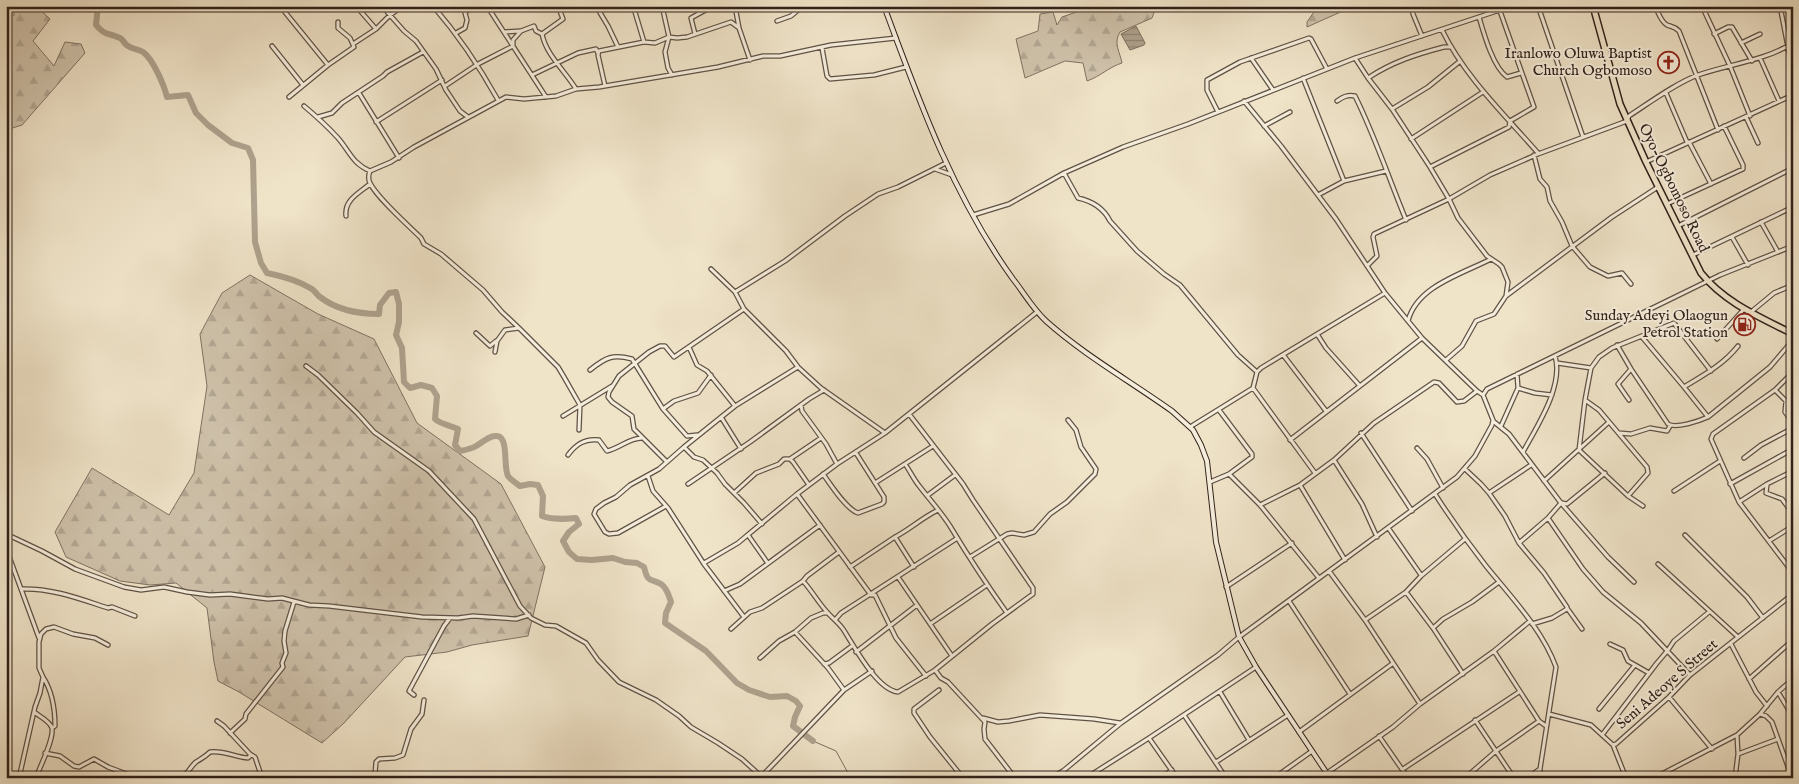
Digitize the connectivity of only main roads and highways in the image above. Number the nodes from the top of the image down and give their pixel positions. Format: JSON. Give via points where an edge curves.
{"nodes":[{"id":1,"x":884,"y":6,"type":"edge"},
{"id":2,"x":1593,"y":6,"type":"edge"},
{"id":3,"x":1793,"y":334,"type":"edge"},
{"id":4,"x":1330,"y":778,"type":"edge"}],
"edges":[{"from":1,"to":4,"type":"main road","via":[[946,164],[988,243],[1037,312],[1060,333],[1172,411],[1198,438],[1210,482],[1213,527],[1239,637]]},
{"from":2,"to":3,"type":"highway","name":"Oyo-Ogbomoso Road","via":[[1617,94],[1666,205],[1701,273],[1723,296]]}]}
